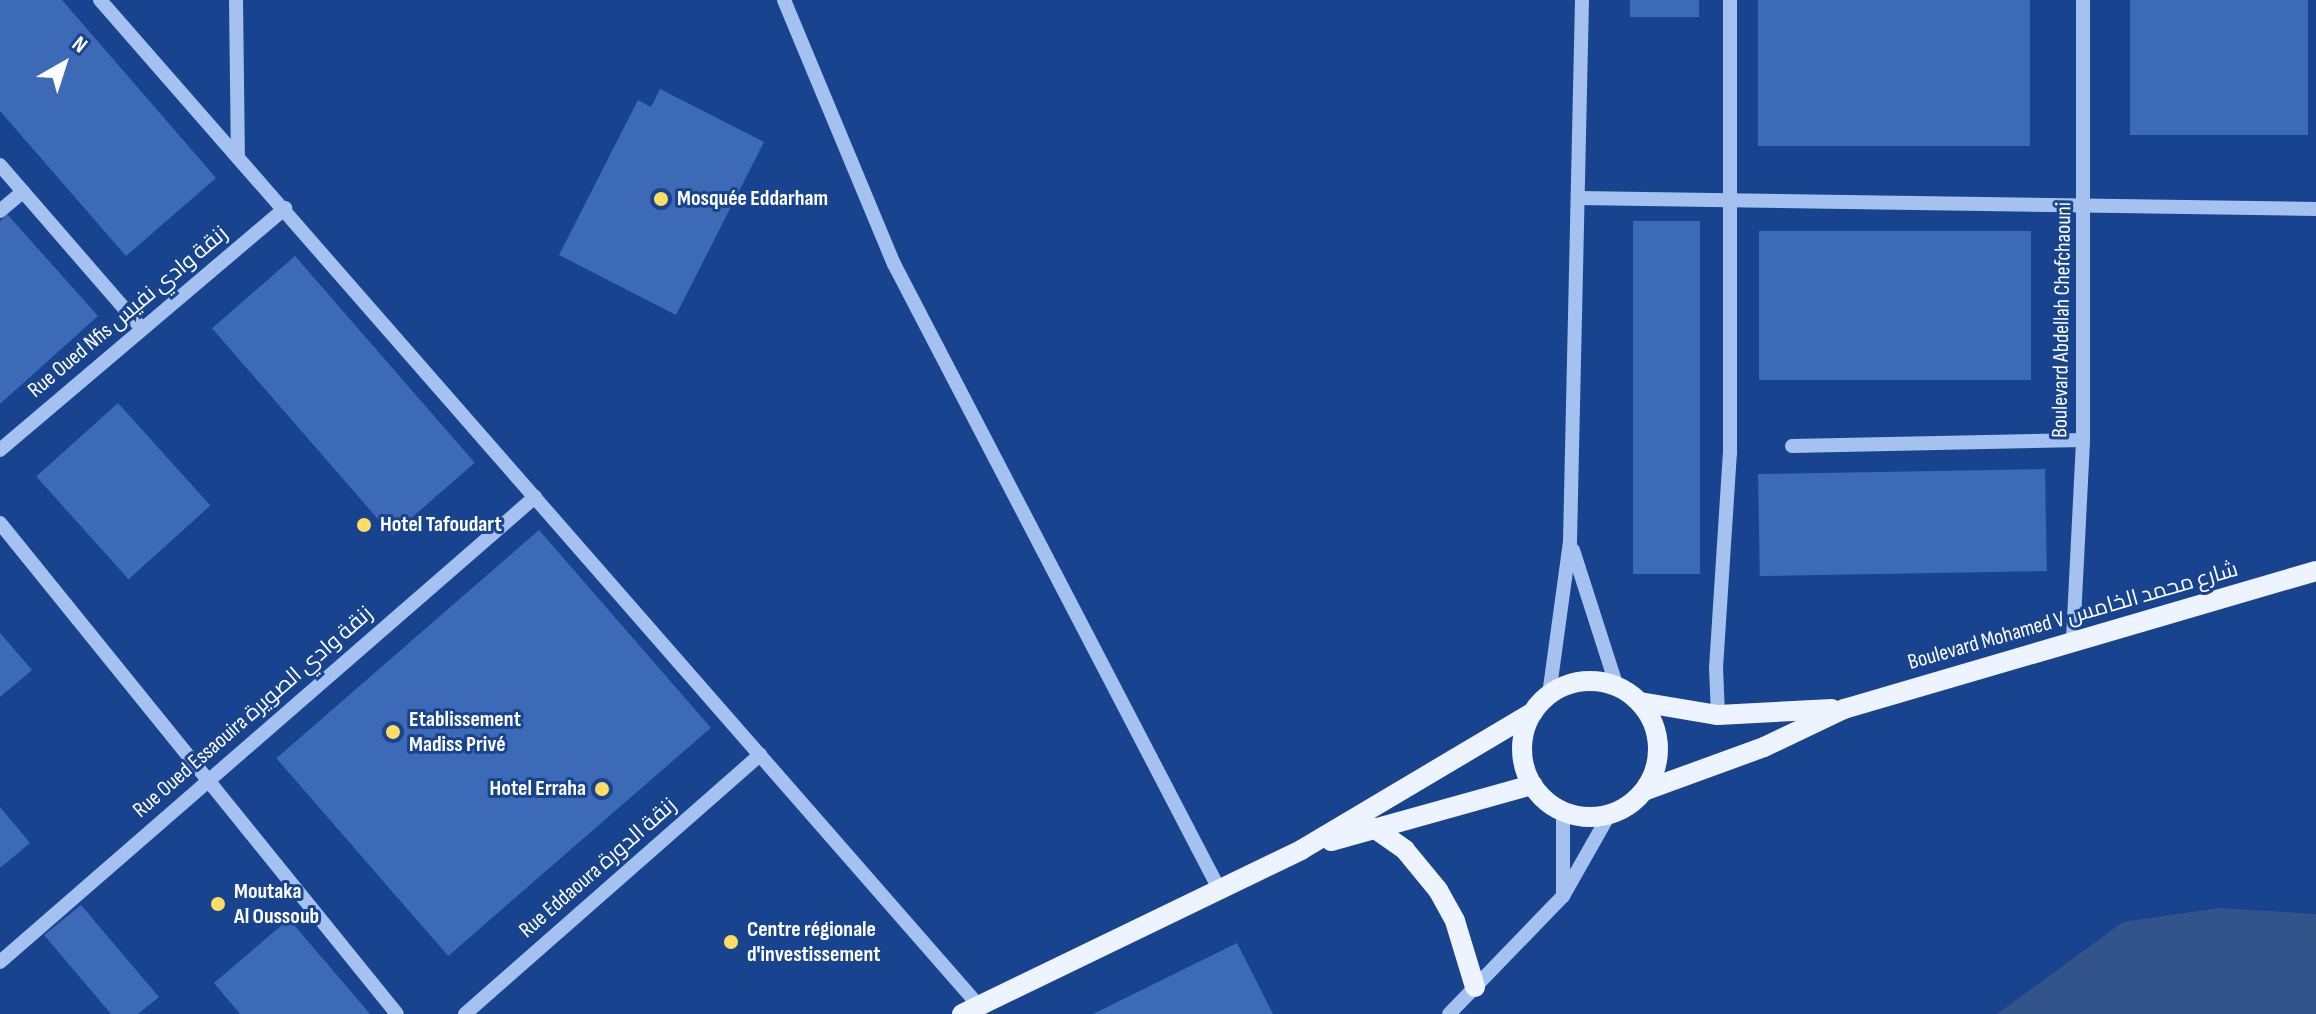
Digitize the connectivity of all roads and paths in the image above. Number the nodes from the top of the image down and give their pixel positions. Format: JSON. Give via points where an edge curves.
{"nodes":[{"id":1,"x":100,"y":0,"type":"edge"},
{"id":2,"x":236,"y":0,"type":"edge"},
{"id":3,"x":784,"y":0,"type":"edge"},
{"id":4,"x":1582,"y":0,"type":"edge"},
{"id":5,"x":1730,"y":0,"type":"edge"},
{"id":6,"x":2083,"y":0,"type":"edge"},
{"id":7,"x":238,"y":154,"type":"junction"},
{"id":8,"x":0,"y":165,"type":"edge"},
{"id":9,"x":23,"y":192,"type":"junction"},
{"id":10,"x":1578,"y":198,"type":"junction"},
{"id":11,"x":1731,"y":201,"type":"junction"},
{"id":12,"x":2085,"y":205,"type":"junction"},
{"id":13,"x":285,"y":208,"type":"junction"},
{"id":14,"x":2316,"y":209,"type":"edge"},
{"id":15,"x":0,"y":211,"type":"edge"},
{"id":16,"x":142,"y":329,"type":"junction"},
{"id":17,"x":2083,"y":440,"type":"junction"},
{"id":18,"x":1792,"y":446,"type":"dead end"},
{"id":19,"x":0,"y":450,"type":"edge"},
{"id":20,"x":535,"y":497,"type":"junction"},
{"id":21,"x":0,"y":523,"type":"edge"},
{"id":22,"x":1570,"y":541,"type":"junction"},
{"id":23,"x":2316,"y":571,"type":"edge"},
{"id":24,"x":2073,"y":639,"type":"junction"},
{"id":25,"x":1617,"y":687,"type":"junction"},
{"id":26,"x":1549,"y":695,"type":"junction"},
{"id":27,"x":1640,"y":702,"type":"junction"},
{"id":28,"x":1844,"y":709,"type":"junction"},
{"id":29,"x":1533,"y":712,"type":"junction"},
{"id":30,"x":1718,"y":715,"type":"junction"},
{"id":31,"x":760,"y":755,"type":"junction"},
{"id":32,"x":208,"y":781,"type":"junction"},
{"id":33,"x":1532,"y":785,"type":"junction"},
{"id":34,"x":1646,"y":790,"type":"junction"},
{"id":35,"x":1563,"y":812,"type":"junction"},
{"id":36,"x":1609,"y":815,"type":"junction"},
{"id":37,"x":1374,"y":828,"type":"junction"},
{"id":38,"x":1301,"y":850,"type":"junction"},
{"id":39,"x":1218,"y":887,"type":"junction"},
{"id":40,"x":1563,"y":896,"type":"junction"},
{"id":41,"x":0,"y":962,"type":"edge"},
{"id":42,"x":1475,"y":987,"type":"junction"},
{"id":43,"x":970,"y":1010,"type":"edge"},
{"id":44,"x":397,"y":1014,"type":"edge"},
{"id":45,"x":465,"y":1014,"type":"edge"},
{"id":46,"x":1449,"y":1014,"type":"edge"}],
"edges":[{"from":1,"to":7,"type":"street"},
{"from":2,"to":7,"type":"street"},
{"from":3,"to":39,"type":"street","via":[[894,264]]},
{"from":4,"to":10,"type":"street"},
{"from":5,"to":11,"type":"street"},
{"from":6,"to":12,"type":"street","name":"Boulevard Abdellah Chefchaouni"},
{"from":7,"to":13,"type":"street"},
{"from":8,"to":9,"type":"street"},
{"from":9,"to":15,"type":"street"},
{"from":9,"to":16,"type":"street"},
{"from":10,"to":11,"type":"street"},
{"from":10,"to":22,"type":"street"},
{"from":11,"to":12,"type":"street"},
{"from":11,"to":30,"type":"street","via":[[1730,453],[1716,668]]},
{"from":12,"to":14,"type":"street"},
{"from":12,"to":17,"type":"street","name":"Boulevard Abdellah Chefchaouni"},
{"from":13,"to":16,"type":"street","name":"Rue Oued Nfis زنقة وادي نفيس"},
{"from":13,"to":20,"type":"street"},
{"from":16,"to":19,"type":"street","name":"Rue Oued Nfis زنقة وادي نفيس"},
{"from":17,"to":18,"type":"street"},
{"from":17,"to":24,"type":"street","name":"Boulevard Abdellah Chefchaouni"},
{"from":20,"to":31,"type":"street"},
{"from":20,"to":32,"type":"street","name":"Rue Oued Essaouira زنقة وادي الصويرة"},
{"from":21,"to":32,"type":"street"},
{"from":22,"to":25,"type":"street"},
{"from":22,"to":26,"type":"street"},
{"from":23,"to":24,"type":"main road","name":"Boulevard Mohamed V شارع محمد الخامس"},
{"from":24,"to":28,"type":"main road","name":"Boulevard Mohamed V شارع محمد الخامس"},
{"from":25,"to":26,"type":"main road","via":[[1594,681],[1570,684]]},
{"from":25,"to":27,"type":"main road"},
{"from":26,"to":29,"type":"main road"},
{"from":27,"to":30,"type":"main road","name":"Boulevard Mohamed V شارع محمد الخامس"},
{"from":27,"to":34,"type":"main road","via":[[1658,737],[1658,758]]},
{"from":28,"to":30,"type":"main road","name":"Boulevard Mohamed V شارع محمد الخامس"},
{"from":28,"to":34,"type":"main road","name":"Boulevard Mohamed V شارع محمد الخامس","via":[[1764,747]]},
{"from":29,"to":33,"type":"main road","via":[[1524,735],[1523,761]]},
{"from":29,"to":38,"type":"main road"},
{"from":31,"to":43,"type":"street"},
{"from":31,"to":45,"type":"street","name":"Rue Eddaoura زنقة الدورة"},
{"from":32,"to":41,"type":"street","name":"Rue Oued Essaouira زنقة وادي الصويرة"},
{"from":32,"to":44,"type":"street"},
{"from":33,"to":35,"type":"main road"},
{"from":33,"to":37,"type":"main road"},
{"from":34,"to":36,"type":"main road"},
{"from":35,"to":36,"type":"main road","via":[[1586,818]]},
{"from":35,"to":40,"type":"street"},
{"from":36,"to":40,"type":"street"},
{"from":37,"to":38,"type":"main road"},
{"from":37,"to":42,"type":"main road","via":[[1405,850],[1438,890],[1455,921]]},
{"from":38,"to":39,"type":"main road"},
{"from":39,"to":43,"type":"main road"},
{"from":40,"to":42,"type":"street"},
{"from":42,"to":46,"type":"street"}]}
